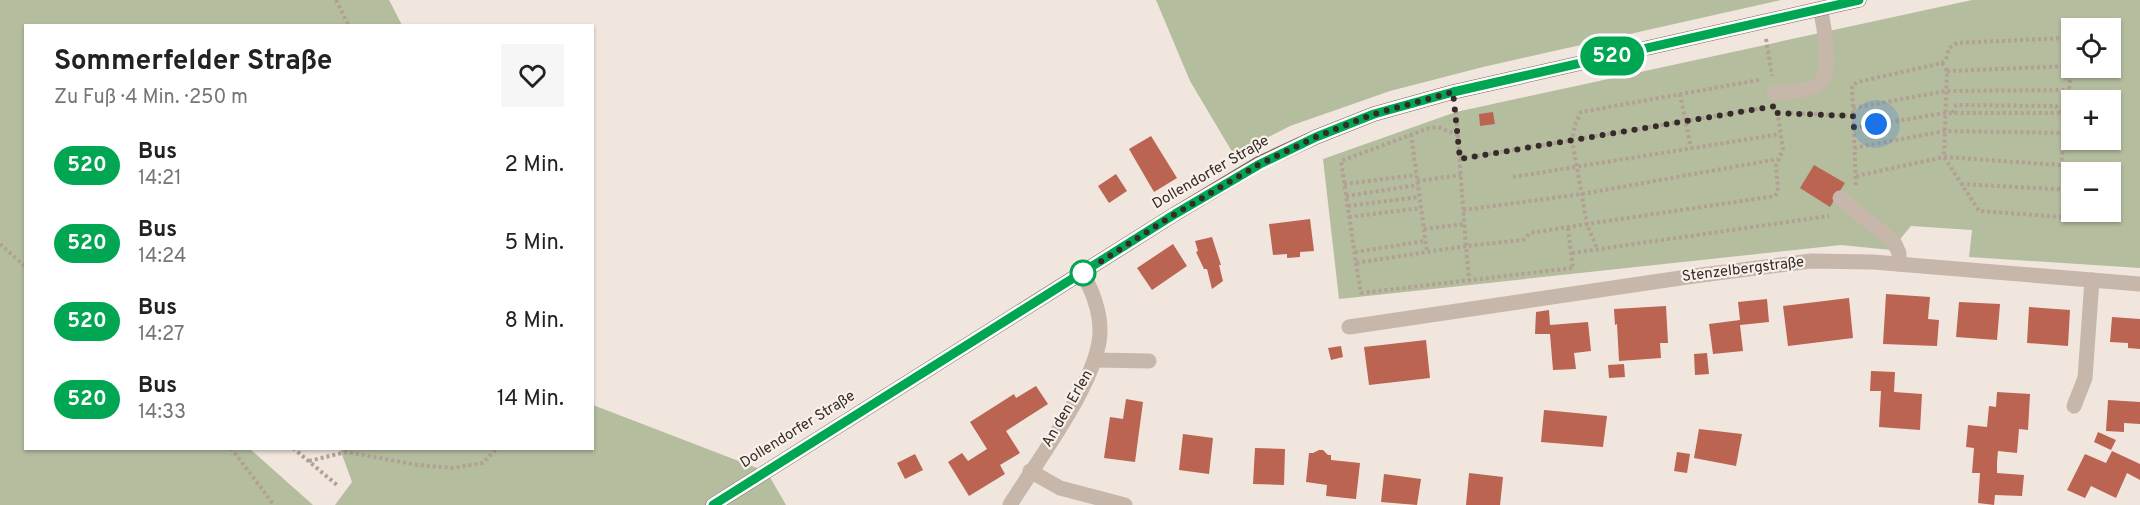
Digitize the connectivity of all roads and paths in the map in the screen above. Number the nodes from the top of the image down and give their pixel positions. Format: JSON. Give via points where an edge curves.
{"nodes":[{"id":1,"x":336,"y":0,"type":"edge"},
{"id":2,"x":1859,"y":0,"type":"edge"},
{"id":3,"x":1820,"y":9,"type":"junction"},
{"id":4,"x":1763,"y":22,"type":"junction"},
{"id":5,"x":348,"y":24,"type":"edge"},
{"id":6,"x":2061,"y":38,"type":"edge"},
{"id":7,"x":1942,"y":63,"type":"junction"},
{"id":8,"x":2061,"y":65,"type":"edge"},
{"id":9,"x":1947,"y":71,"type":"junction"},
{"id":10,"x":2070,"y":78,"type":"edge"},
{"id":11,"x":1760,"y":80,"type":"dead end"},
{"id":12,"x":2061,"y":90,"type":"edge"},
{"id":13,"x":2069,"y":90,"type":"edge"},
{"id":14,"x":1946,"y":91,"type":"junction"},
{"id":15,"x":1453,"y":92,"type":"junction"},
{"id":16,"x":1680,"y":94,"type":"junction"},
{"id":17,"x":1775,"y":99,"type":"junction"},
{"id":18,"x":1853,"y":108,"type":"junction"},
{"id":19,"x":1777,"y":113,"type":"junction"},
{"id":20,"x":1945,"y":113,"type":"junction"},
{"id":21,"x":1953,"y":113,"type":"junction"},
{"id":22,"x":2060,"y":113,"type":"joint"},
{"id":23,"x":1853,"y":116,"type":"junction"},
{"id":24,"x":1685,"y":122,"type":"junction"},
{"id":25,"x":1854,"y":128,"type":"junction"},
{"id":26,"x":1945,"y":131,"type":"junction"},
{"id":27,"x":2061,"y":133,"type":"edge"},
{"id":28,"x":1411,"y":134,"type":"junction"},
{"id":29,"x":1780,"y":134,"type":"junction"},
{"id":30,"x":1458,"y":135,"type":"junction"},
{"id":31,"x":1572,"y":140,"type":"junction"},
{"id":32,"x":1691,"y":148,"type":"junction"},
{"id":33,"x":1854,"y":148,"type":"junction"},
{"id":34,"x":1944,"y":157,"type":"junction"},
{"id":35,"x":1460,"y":159,"type":"junction"},
{"id":36,"x":1778,"y":159,"type":"junction"},
{"id":37,"x":2061,"y":165,"type":"edge"},
{"id":38,"x":1577,"y":167,"type":"junction"},
{"id":39,"x":1416,"y":175,"type":"junction"},
{"id":40,"x":1461,"y":175,"type":"junction"},
{"id":41,"x":1856,"y":176,"type":"junction"},
{"id":42,"x":1513,"y":177,"type":"dead end"},
{"id":43,"x":1417,"y":183,"type":"junction"},
{"id":44,"x":1344,"y":184,"type":"junction"},
{"id":45,"x":1961,"y":184,"type":"junction"},
{"id":46,"x":2061,"y":189,"type":"edge"},
{"id":47,"x":1582,"y":194,"type":"junction"},
{"id":48,"x":1346,"y":195,"type":"junction"},
{"id":49,"x":1419,"y":197,"type":"junction"},
{"id":50,"x":1840,"y":198,"type":"dead end"},
{"id":51,"x":1348,"y":206,"type":"junction"},
{"id":52,"x":1421,"y":208,"type":"junction"},
{"id":53,"x":1463,"y":210,"type":"junction"},
{"id":54,"x":1857,"y":212,"type":"junction"},
{"id":55,"x":1349,"y":217,"type":"junction"},
{"id":56,"x":2061,"y":217,"type":"edge"},
{"id":57,"x":1464,"y":224,"type":"junction"},
{"id":58,"x":1587,"y":224,"type":"junction"},
{"id":59,"x":1568,"y":228,"type":"junction"},
{"id":60,"x":1424,"y":229,"type":"junction"},
{"id":61,"x":1425,"y":241,"type":"junction"},
{"id":62,"x":0,"y":244,"type":"edge"},
{"id":63,"x":1466,"y":246,"type":"junction"},
{"id":64,"x":1597,"y":249,"type":"junction"},
{"id":65,"x":1355,"y":252,"type":"junction"},
{"id":66,"x":1427,"y":252,"type":"junction"},
{"id":67,"x":1572,"y":253,"type":"junction"},
{"id":68,"x":1356,"y":263,"type":"junction"},
{"id":69,"x":1899,"y":264,"type":"junction"},
{"id":70,"x":24,"y":265,"type":"edge"},
{"id":71,"x":1573,"y":268,"type":"junction"},
{"id":72,"x":1082,"y":273,"type":"junction"},
{"id":73,"x":1469,"y":280,"type":"junction"},
{"id":74,"x":2092,"y":280,"type":"junction"},
{"id":75,"x":2140,"y":284,"type":"edge"},
{"id":76,"x":1577,"y":293,"type":"junction"},
{"id":77,"x":1349,"y":327,"type":"dead end"},
{"id":78,"x":1095,"y":360,"type":"junction"},
{"id":79,"x":1149,"y":361,"type":"dead end"},
{"id":80,"x":2074,"y":406,"type":"dead end"},
{"id":81,"x":233,"y":450,"type":"edge"},
{"id":82,"x":295,"y":450,"type":"edge"},
{"id":83,"x":494,"y":450,"type":"edge"},
{"id":84,"x":309,"y":461,"type":"junction"},
{"id":85,"x":1030,"y":471,"type":"junction"},
{"id":86,"x":337,"y":485,"type":"dead end"},
{"id":87,"x":274,"y":505,"type":"edge"},
{"id":88,"x":713,"y":505,"type":"edge"},
{"id":89,"x":1010,"y":505,"type":"edge"},
{"id":90,"x":1125,"y":505,"type":"edge"}],
"edges":[{"from":1,"to":5,"type":"path"},
{"from":2,"to":3,"type":"main road","name":"Dollendorfer Straße"},
{"from":3,"to":4,"type":"main road","name":"Dollendorfer Straße"},
{"from":3,"to":17,"type":"street","via":[[1826,34],[1825,74],[1820,83],[1810,88]]},
{"from":4,"to":15,"type":"main road","name":"Dollendorfer Straße"},
{"from":4,"to":17,"type":"path"},
{"from":6,"to":7,"type":"path","via":[[1957,43],[1949,48]]},
{"from":7,"to":9,"type":"path"},
{"from":7,"to":18,"type":"path","via":[[1858,82],[1852,86]]},
{"from":8,"to":9,"type":"path"},
{"from":9,"to":14,"type":"path"},
{"from":10,"to":13,"type":"path"},
{"from":11,"to":16,"type":"path"},
{"from":12,"to":14,"type":"path"},
{"from":14,"to":18,"type":"path"},
{"from":14,"to":20,"type":"path"},
{"from":15,"to":30,"type":"path"},
{"from":15,"to":72,"type":"main road","name":"Dollendorfer Straße","via":[[1374,114],[1260,164]]},
{"from":16,"to":24,"type":"path"},
{"from":16,"to":31,"type":"path","via":[[1581,112]]},
{"from":17,"to":19,"type":"path"},
{"from":17,"to":24,"type":"path"},
{"from":18,"to":23,"type":"path"},
{"from":19,"to":23,"type":"path"},
{"from":19,"to":29,"type":"path"},
{"from":20,"to":21,"type":"path"},
{"from":20,"to":25,"type":"path"},
{"from":20,"to":26,"type":"path"},
{"from":21,"to":22,"type":"path"},
{"from":21,"to":22,"type":"path","via":[[1956,105],[1967,105],[2056,106]]},
{"from":23,"to":25,"type":"path"},
{"from":24,"to":31,"type":"path"},
{"from":24,"to":32,"type":"path"},
{"from":25,"to":33,"type":"path"},
{"from":26,"to":27,"type":"path"},
{"from":26,"to":33,"type":"path"},
{"from":26,"to":34,"type":"path"},
{"from":28,"to":30,"type":"path","via":[[1438,127]]},
{"from":28,"to":39,"type":"path"},
{"from":28,"to":44,"type":"path","via":[[1341,160]]},
{"from":29,"to":32,"type":"path"},
{"from":29,"to":36,"type":"path","via":[[1783,149]]},
{"from":30,"to":35,"type":"path"},
{"from":31,"to":35,"type":"path"},
{"from":31,"to":38,"type":"path"},
{"from":32,"to":38,"type":"path"},
{"from":33,"to":41,"type":"path"},
{"from":34,"to":37,"type":"path"},
{"from":34,"to":41,"type":"path"},
{"from":34,"to":45,"type":"path"},
{"from":35,"to":40,"type":"path"},
{"from":36,"to":47,"type":"path"},
{"from":36,"to":58,"type":"path","via":[[1775,196]]},
{"from":38,"to":42,"type":"path"},
{"from":38,"to":47,"type":"path"},
{"from":39,"to":43,"type":"path"},
{"from":39,"to":44,"type":"path"},
{"from":40,"to":43,"type":"path"},
{"from":40,"to":53,"type":"path"},
{"from":41,"to":54,"type":"path"},
{"from":43,"to":48,"type":"path"},
{"from":43,"to":49,"type":"path"},
{"from":44,"to":48,"type":"path"},
{"from":45,"to":46,"type":"path"},
{"from":45,"to":56,"type":"path","via":[[1979,211]]},
{"from":47,"to":53,"type":"path"},
{"from":47,"to":58,"type":"path"},
{"from":48,"to":51,"type":"path"},
{"from":49,"to":51,"type":"path"},
{"from":49,"to":52,"type":"path"},
{"from":50,"to":54,"type":"street"},
{"from":51,"to":55,"type":"path"},
{"from":52,"to":55,"type":"path"},
{"from":52,"to":60,"type":"path"},
{"from":53,"to":57,"type":"path"},
{"from":54,"to":64,"type":"path"},
{"from":54,"to":69,"type":"street","via":[[1894,242]]},
{"from":55,"to":65,"type":"path"},
{"from":57,"to":60,"type":"path"},
{"from":57,"to":63,"type":"path"},
{"from":58,"to":59,"type":"path"},
{"from":58,"to":64,"type":"path"},
{"from":59,"to":63,"type":"path","via":[[1530,233],[1523,240]]},
{"from":59,"to":67,"type":"path"},
{"from":60,"to":61,"type":"path"},
{"from":61,"to":65,"type":"path"},
{"from":61,"to":66,"type":"path"},
{"from":62,"to":70,"type":"path"},
{"from":63,"to":66,"type":"path"},
{"from":63,"to":73,"type":"path"},
{"from":64,"to":67,"type":"path"},
{"from":65,"to":68,"type":"path"},
{"from":66,"to":68,"type":"path"},
{"from":67,"to":71,"type":"path"},
{"from":68,"to":73,"type":"path","via":[[1361,293]]},
{"from":69,"to":74,"type":"street","name":"Stenzelbergstraße"},
{"from":69,"to":76,"type":"street","name":"Stenzelbergstraße","via":[[1811,261]]},
{"from":71,"to":73,"type":"path"},
{"from":71,"to":76,"type":"path"},
{"from":72,"to":78,"type":"street","name":"An den Erlen","via":[[1096,307],[1100,330]]},
{"from":72,"to":88,"type":"main road","name":"Dollendorfer Straße"},
{"from":74,"to":75,"type":"street","name":"Stenzelbergstraße"},
{"from":74,"to":80,"type":"street","via":[[2085,378]]},
{"from":76,"to":77,"type":"street","name":"Stenzelbergstraße"},
{"from":78,"to":79,"type":"street"},
{"from":78,"to":85,"type":"street","name":"An den Erlen","via":[[1070,410]]},
{"from":81,"to":87,"type":"path"},
{"from":82,"to":84,"type":"path"},
{"from":83,"to":84,"type":"path","via":[[483,463],[452,468],[346,452]]},
{"from":84,"to":86,"type":"path"},
{"from":85,"to":89,"type":"street","name":"An den Erlen"},
{"from":85,"to":90,"type":"street","via":[[1060,488]]}]}
